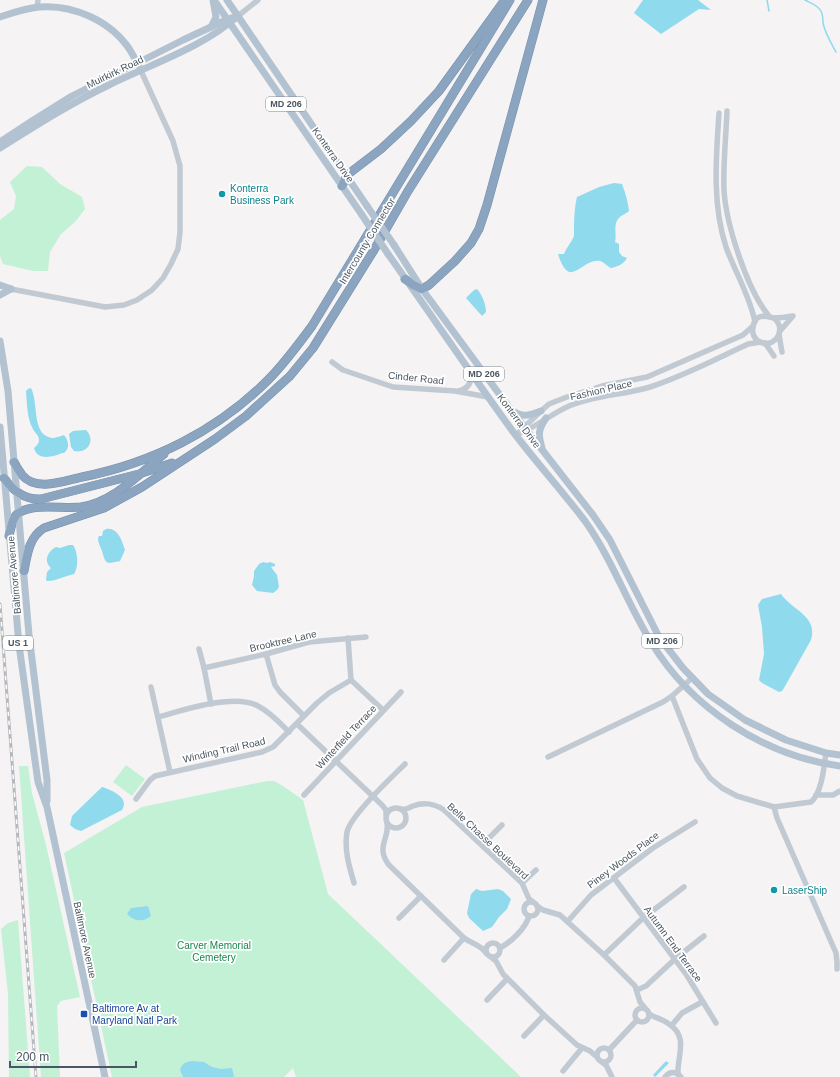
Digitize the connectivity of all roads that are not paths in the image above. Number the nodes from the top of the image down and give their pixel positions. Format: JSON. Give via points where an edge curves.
{"nodes":[{"id":1,"x":214,"y":0,"type":"edge"},
{"id":2,"x":227,"y":0,"type":"edge"},
{"id":3,"x":258,"y":0,"type":"edge"},
{"id":4,"x":504,"y":0,"type":"edge"},
{"id":5,"x":510,"y":0,"type":"edge"},
{"id":6,"x":528,"y":0,"type":"edge"},
{"id":7,"x":543,"y":0,"type":"edge"},
{"id":8,"x":38,"y":4,"type":"edge"},
{"id":9,"x":238,"y":16,"type":"junction"},
{"id":10,"x":0,"y":17,"type":"edge"},
{"id":11,"x":229,"y":21,"type":"junction"},
{"id":12,"x":211,"y":27,"type":"junction"},
{"id":13,"x":137,"y":63,"type":"junction"},
{"id":14,"x":141,"y":71,"type":"junction"},
{"id":15,"x":727,"y":111,"type":"dead end"},
{"id":16,"x":719,"y":113,"type":"dead end"},
{"id":17,"x":0,"y":142,"type":"edge"},
{"id":18,"x":0,"y":148,"type":"edge"},
{"id":19,"x":347,"y":175,"type":"junction"},
{"id":20,"x":342,"y":186,"type":"junction"},
{"id":21,"x":406,"y":279,"type":"junction"},
{"id":22,"x":0,"y":285,"type":"edge"},
{"id":23,"x":11,"y":289,"type":"junction"},
{"id":24,"x":422,"y":289,"type":"junction"},
{"id":25,"x":0,"y":295,"type":"edge"},
{"id":26,"x":772,"y":317,"type":"junction"},
{"id":27,"x":754,"y":324,"type":"junction"},
{"id":28,"x":779,"y":333,"type":"junction"},
{"id":29,"x":0,"y":341,"type":"edge"},
{"id":30,"x":763,"y":343,"type":"junction"},
{"id":31,"x":782,"y":352,"type":"dead end"},
{"id":32,"x":774,"y":356,"type":"dead end"},
{"id":33,"x":332,"y":362,"type":"dead end"},
{"id":34,"x":472,"y":373,"type":"junction"},
{"id":35,"x":455,"y":391,"type":"junction"},
{"id":36,"x":488,"y":397,"type":"junction"},
{"id":37,"x":508,"y":406,"type":"junction"},
{"id":38,"x":541,"y":411,"type":"junction"},
{"id":39,"x":546,"y":418,"type":"junction"},
{"id":40,"x":0,"y":427,"type":"edge"},
{"id":41,"x":525,"y":429,"type":"junction"},
{"id":42,"x":516,"y":435,"type":"junction"},
{"id":43,"x":169,"y":450,"type":"junction"},
{"id":44,"x":544,"y":452,"type":"junction"},
{"id":45,"x":184,"y":458,"type":"junction"},
{"id":46,"x":14,"y":462,"type":"junction"},
{"id":47,"x":139,"y":474,"type":"junction"},
{"id":48,"x":4,"y":478,"type":"junction"},
{"id":49,"x":17,"y":492,"type":"junction"},
{"id":50,"x":19,"y":512,"type":"junction"},
{"id":51,"x":9,"y":536,"type":"junction"},
{"id":52,"x":24,"y":571,"type":"junction"},
{"id":53,"x":366,"y":637,"type":"dead end"},
{"id":54,"x":348,"y":638,"type":"junction"},
{"id":55,"x":199,"y":649,"type":"dead end"},
{"id":56,"x":266,"y":654,"type":"junction"},
{"id":57,"x":204,"y":668,"type":"junction"},
{"id":58,"x":692,"y":678,"type":"junction"},
{"id":59,"x":351,"y":680,"type":"junction"},
{"id":60,"x":684,"y":684,"type":"junction"},
{"id":61,"x":151,"y":687,"type":"dead end"},
{"id":62,"x":401,"y":692,"type":"dead end"},
{"id":63,"x":672,"y":696,"type":"junction"},
{"id":64,"x":211,"y":704,"type":"junction"},
{"id":65,"x":383,"y":710,"type":"junction"},
{"id":66,"x":158,"y":716,"type":"junction"},
{"id":67,"x":304,"y":716,"type":"junction"},
{"id":68,"x":297,"y":724,"type":"junction"},
{"id":69,"x":289,"y":732,"type":"junction"},
{"id":70,"x":826,"y":753,"type":"junction"},
{"id":71,"x":840,"y":754,"type":"edge"},
{"id":72,"x":548,"y":757,"type":"dead end"},
{"id":73,"x":336,"y":761,"type":"junction"},
{"id":74,"x":405,"y":764,"type":"dead end"},
{"id":75,"x":824,"y":764,"type":"junction"},
{"id":76,"x":840,"y":766,"type":"edge"},
{"id":77,"x":170,"y":772,"type":"junction"},
{"id":78,"x":840,"y":791,"type":"edge"},
{"id":79,"x":304,"y":795,"type":"dead end"},
{"id":80,"x":816,"y":795,"type":"junction"},
{"id":81,"x":373,"y":797,"type":"junction"},
{"id":82,"x":136,"y":799,"type":"dead end"},
{"id":83,"x":382,"y":805,"type":"junction"},
{"id":84,"x":774,"y":806,"type":"junction"},
{"id":85,"x":47,"y":807,"type":"junction"},
{"id":86,"x":392,"y":809,"type":"junction"},
{"id":87,"x":400,"y":809,"type":"junction"},
{"id":88,"x":408,"y":809,"type":"junction"},
{"id":89,"x":386,"y":814,"type":"junction"},
{"id":90,"x":405,"y":816,"type":"junction"},
{"id":91,"x":695,"y":822,"type":"dead end"},
{"id":92,"x":387,"y":823,"type":"junction"},
{"id":93,"x":502,"y":825,"type":"dead end"},
{"id":94,"x":393,"y":828,"type":"junction"},
{"id":95,"x":387,"y":831,"type":"junction"},
{"id":96,"x":482,"y":845,"type":"junction"},
{"id":97,"x":536,"y":870,"type":"dead end"},
{"id":98,"x":614,"y":878,"type":"junction"},
{"id":99,"x":354,"y":883,"type":"dead end"},
{"id":100,"x":522,"y":883,"type":"junction"},
{"id":101,"x":684,"y":887,"type":"dead end"},
{"id":102,"x":528,"y":895,"type":"junction"},
{"id":103,"x":421,"y":896,"type":"junction"},
{"id":104,"x":526,"y":904,"type":"junction"},
{"id":105,"x":536,"y":907,"type":"junction"},
{"id":106,"x":529,"y":916,"type":"junction"},
{"id":107,"x":399,"y":918,"type":"dead end"},
{"id":108,"x":643,"y":918,"type":"junction"},
{"id":109,"x":568,"y":921,"type":"junction"},
{"id":110,"x":704,"y":936,"type":"dead end"},
{"id":111,"x":464,"y":938,"type":"junction"},
{"id":112,"x":488,"y":944,"type":"junction"},
{"id":113,"x":479,"y":946,"type":"junction"},
{"id":114,"x":499,"y":951,"type":"junction"},
{"id":115,"x":489,"y":955,"type":"junction"},
{"id":116,"x":604,"y":956,"type":"junction"},
{"id":117,"x":675,"y":959,"type":"junction"},
{"id":118,"x":444,"y":960,"type":"dead end"},
{"id":119,"x":496,"y":961,"type":"junction"},
{"id":120,"x":837,"y":969,"type":"dead end"},
{"id":121,"x":507,"y":979,"type":"junction"},
{"id":122,"x":637,"y":990,"type":"junction"},
{"id":123,"x":487,"y":1000,"type":"dead end"},
{"id":124,"x":640,"y":1002,"type":"junction"},
{"id":125,"x":702,"y":1002,"type":"junction"},
{"id":126,"x":638,"y":1008,"type":"junction"},
{"id":127,"x":645,"y":1008,"type":"junction"},
{"id":128,"x":544,"y":1015,"type":"junction"},
{"id":129,"x":648,"y":1017,"type":"junction"},
{"id":130,"x":637,"y":1020,"type":"junction"},
{"id":131,"x":716,"y":1023,"type":"dead end"},
{"id":132,"x":672,"y":1025,"type":"junction"},
{"id":133,"x":524,"y":1036,"type":"dead end"},
{"id":134,"x":582,"y":1048,"type":"junction"},
{"id":135,"x":599,"y":1050,"type":"junction"},
{"id":136,"x":609,"y":1050,"type":"junction"},
{"id":137,"x":590,"y":1051,"type":"junction"},
{"id":138,"x":597,"y":1057,"type":"junction"},
{"id":139,"x":609,"y":1060,"type":"junction"},
{"id":140,"x":602,"y":1062,"type":"junction"},
{"id":141,"x":608,"y":1068,"type":"junction"},
{"id":142,"x":563,"y":1071,"type":"dead end"},
{"id":143,"x":678,"y":1073,"type":"edge"},
{"id":144,"x":105,"y":1077,"type":"edge"},
{"id":145,"x":612,"y":1077,"type":"edge"},
{"id":146,"x":665,"y":1077,"type":"edge"}],
"edges":[{"from":1,"to":11,"type":"main road","number":"MD 206"},
{"from":1,"to":12,"type":"main road","via":[[216,17]]},
{"from":2,"to":9,"type":"main road","number":"MD 206"},
{"from":3,"to":9,"type":"street","name":"Muirkirk Road"},
{"from":4,"to":19,"type":"highway","via":[[439,91],[381,149]]},
{"from":5,"to":43,"type":"highway","name":"Intercounty Connector","via":[[335,289],[294,350],[268,381],[242,404],[214,425]]},
{"from":6,"to":45,"type":"highway","name":"Intercounty Connector","via":[[313,348],[267,399],[215,439]]},
{"from":7,"to":24,"type":"highway","via":[[479,229],[455,261]]},
{"from":8,"to":10,"type":"main road"},
{"from":8,"to":13,"type":"main road","via":[[77,11],[100,22],[119,36]]},
{"from":9,"to":11,"type":"main road","name":"Muirkirk Road"},
{"from":9,"to":19,"type":"main road","name":"Konterra Drive","number":"MD 206"},
{"from":11,"to":12,"type":"main road","name":"Muirkirk Road"},
{"from":11,"to":14,"type":"main road","name":"Muirkirk Road","via":[[223,28],[203,40]]},
{"from":11,"to":20,"type":"main road","name":"Konterra Drive","number":"MD 206"},
{"from":12,"to":13,"type":"main road","name":"Muirkirk Road"},
{"from":13,"to":14,"type":"main road"},
{"from":13,"to":17,"type":"main road","name":"Muirkirk Road","via":[[72,96]]},
{"from":14,"to":18,"type":"main road","name":"Muirkirk Road","via":[[85,98]]},
{"from":14,"to":23,"type":"street","via":[[173,141],[180,166],[178,249],[163,278],[152,290],[137,300],[124,305],[105,307]]},
{"from":15,"to":26,"type":"street","via":[[724,191],[728,219],[742,265],[761,306]]},
{"from":16,"to":27,"type":"street","via":[[716,185],[720,223],[726,247],[753,310]]},
{"from":19,"to":20,"type":"highway"},
{"from":19,"to":24,"type":"main road","name":"Konterra Drive","number":"MD 206","bridge":true},
{"from":20,"to":21,"type":"main road","name":"Konterra Drive","number":"MD 206","bridge":true},
{"from":21,"to":24,"type":"highway"},
{"from":21,"to":34,"type":"main road","name":"Konterra Drive","number":"MD 206"},
{"from":22,"to":23,"type":"main road"},
{"from":23,"to":25,"type":"main road"},
{"from":24,"to":37,"type":"main road","name":"Konterra Drive","number":"MD 206"},
{"from":26,"to":27,"type":"street","via":[[760,317]]},
{"from":26,"to":28,"type":"street","via":[[779,323]]},
{"from":26,"to":28,"type":"street","via":[[793,316]]},
{"from":27,"to":30,"type":"street","via":[[753,334]]},
{"from":27,"to":38,"type":"street","name":"Fashion Place","via":[[743,335],[648,377],[578,393],[549,404]]},
{"from":28,"to":30,"type":"street","via":[[774,341]]},
{"from":28,"to":31,"type":"street"},
{"from":29,"to":46,"type":"main road","name":"Baltimore Avenue","number":"US 1","via":[[8,391]]},
{"from":30,"to":32,"type":"street"},
{"from":30,"to":39,"type":"street","name":"Fashion Place","via":[[748,344],[648,388],[584,401]]},
{"from":33,"to":35,"type":"street","name":"Cinder Road","via":[[343,370],[393,387]]},
{"from":34,"to":35,"type":"street","name":"Cinder Road","via":[[468,387]]},
{"from":34,"to":36,"type":"main road","name":"Konterra Drive","number":"MD 206"},
{"from":35,"to":36,"type":"street","name":"Cinder Road"},
{"from":36,"to":42,"type":"main road","name":"Konterra Drive","number":"MD 206"},
{"from":37,"to":38,"type":"main road","via":[[524,416]]},
{"from":37,"to":41,"type":"main road","name":"Konterra Drive","number":"MD 206"},
{"from":38,"to":41,"type":"street","name":"Fashion Place"},
{"from":39,"to":41,"type":"street","name":"Fashion Place"},
{"from":39,"to":44,"type":"main road","via":[[539,434]]},
{"from":40,"to":48,"type":"main road","name":"Baltimore Avenue","number":"US 1"},
{"from":41,"to":42,"type":"street","name":"Fashion Place"},
{"from":41,"to":44,"type":"main road","name":"Konterra Drive","number":"MD 206"},
{"from":42,"to":60,"type":"main road","name":"Konterra Drive","number":"MD 206","via":[[585,522],[608,558],[652,643]]},
{"from":43,"to":46,"type":"highway","via":[[124,467],[49,484],[27,480]]},
{"from":43,"to":47,"type":"highway"},
{"from":44,"to":58,"type":"main road","name":"Konterra Drive","number":"MD 206","via":[[610,540],[659,637]]},
{"from":45,"to":47,"type":"highway"},
{"from":45,"to":52,"type":"highway","via":[[142,487],[104,508],[41,530],[31,543]]},
{"from":46,"to":49,"type":"main road","name":"Baltimore Avenue","number":"US 1"},
{"from":47,"to":49,"type":"highway","via":[[41,499],[28,498]]},
{"from":47,"to":50,"type":"highway","via":[[118,491],[94,503],[80,507],[30,508]]},
{"from":48,"to":49,"type":"highway"},
{"from":48,"to":51,"type":"main road","name":"Baltimore Avenue","number":"US 1"},
{"from":49,"to":50,"type":"main road","name":"Baltimore Avenue","number":"US 1"},
{"from":50,"to":51,"type":"highway","via":[[13,521]]},
{"from":50,"to":52,"type":"main road","name":"Baltimore Avenue","number":"US 1"},
{"from":51,"to":85,"type":"main road","name":"Baltimore Avenue","number":"US 1","via":[[25,697],[38,782]]},
{"from":52,"to":85,"type":"main road","name":"Baltimore Avenue","number":"US 1","via":[[29,635],[47,780]]},
{"from":53,"to":54,"type":"street","name":"Brooktree Lane"},
{"from":54,"to":56,"type":"street","name":"Brooktree Lane","via":[[309,642]]},
{"from":54,"to":59,"type":"street"},
{"from":55,"to":57,"type":"street"},
{"from":56,"to":57,"type":"street","name":"Brooktree Lane"},
{"from":56,"to":67,"type":"street","via":[[275,685]]},
{"from":57,"to":64,"type":"street"},
{"from":58,"to":60,"type":"street"},
{"from":58,"to":70,"type":"main road","name":"Konterra Drive","number":"MD 206","via":[[708,694],[745,720],[786,740]]},
{"from":59,"to":65,"type":"street"},
{"from":59,"to":67,"type":"street","name":"Winding Trail Road","via":[[329,693]]},
{"from":60,"to":63,"type":"street"},
{"from":60,"to":75,"type":"main road","name":"Konterra Drive","number":"MD 206","via":[[702,702],[738,729],[780,750]]},
{"from":61,"to":66,"type":"street"},
{"from":62,"to":65,"type":"street","name":"Winterfield Terrace"},
{"from":63,"to":72,"type":"street"},
{"from":63,"to":84,"type":"street","via":[[697,759],[710,778],[731,794]]},
{"from":64,"to":66,"type":"street"},
{"from":64,"to":69,"type":"street","via":[[238,700],[249,702],[269,713]]},
{"from":65,"to":73,"type":"street","name":"Winterfield Terrace"},
{"from":66,"to":77,"type":"street"},
{"from":67,"to":68,"type":"street","name":"Winding Trail Road"},
{"from":68,"to":69,"type":"street","name":"Winding Trail Road"},
{"from":68,"to":73,"type":"street","name":"Belle Chasse Boulevard"},
{"from":69,"to":77,"type":"street","name":"Winding Trail Road","via":[[273,747],[262,752]]},
{"from":70,"to":71,"type":"main road","name":"Konterra Drive","number":"MD 206"},
{"from":70,"to":75,"type":"street"},
{"from":73,"to":79,"type":"street","name":"Winterfield Terrace"},
{"from":73,"to":81,"type":"street","name":"Belle Chasse Boulevard"},
{"from":74,"to":81,"type":"street"},
{"from":75,"to":76,"type":"main road","name":"Konterra Drive","number":"MD 206"},
{"from":75,"to":80,"type":"street"},
{"from":77,"to":82,"type":"street","name":"Winding Trail Road","via":[[155,776]]},
{"from":78,"to":80,"type":"street","via":[[833,795]]},
{"from":80,"to":84,"type":"street","via":[[811,802]]},
{"from":81,"to":83,"type":"street","name":"Belle Chasse Boulevard"},
{"from":81,"to":99,"type":"street","via":[[353,819],[347,831],[348,862]]},
{"from":83,"to":86,"type":"street","name":"Belle Chasse Boulevard"},
{"from":83,"to":89,"type":"street","name":"Belle Chasse Boulevard"},
{"from":84,"to":120,"type":"street","via":[[800,873],[836,953]]},
{"from":85,"to":144,"type":"main road","name":"Baltimore Avenue","number":"US 1"},
{"from":86,"to":87,"type":"street","name":"Belle Chasse Boulevard"},
{"from":86,"to":89,"type":"street"},
{"from":87,"to":88,"type":"street","name":"Belle Chasse Boulevard"},
{"from":87,"to":90,"type":"street"},
{"from":88,"to":90,"type":"street"},
{"from":88,"to":96,"type":"street","name":"Belle Chasse Boulevard","via":[[428,803],[438,806]]},
{"from":89,"to":92,"type":"street","name":"Belle Chasse Boulevard"},
{"from":90,"to":94,"type":"street","via":[[404,824]]},
{"from":91,"to":98,"type":"street","name":"Piney Woods Place","via":[[653,848]]},
{"from":92,"to":94,"type":"street"},
{"from":92,"to":95,"type":"street","name":"Belle Chasse Boulevard"},
{"from":93,"to":96,"type":"street"},
{"from":94,"to":95,"type":"street"},
{"from":95,"to":103,"type":"street","name":"Belle Chasse Boulevard","via":[[383,847],[386,861]]},
{"from":96,"to":100,"type":"street","name":"Belle Chasse Boulevard"},
{"from":97,"to":100,"type":"street"},
{"from":98,"to":108,"type":"street","name":"Autumn End Terrace"},
{"from":98,"to":109,"type":"street","name":"Piney Woods Place","via":[[591,895]]},
{"from":100,"to":102,"type":"street","name":"Belle Chasse Boulevard"},
{"from":101,"to":108,"type":"street"},
{"from":102,"to":104,"type":"street","name":"Belle Chasse Boulevard"},
{"from":102,"to":105,"type":"street","name":"Belle Chasse Boulevard"},
{"from":103,"to":107,"type":"street"},
{"from":103,"to":111,"type":"street","name":"Belle Chasse Boulevard"},
{"from":104,"to":105,"type":"street"},
{"from":104,"to":106,"type":"street","name":"Belle Chasse Boulevard","via":[[524,910]]},
{"from":105,"to":106,"type":"street","via":[[533,916]]},
{"from":105,"to":109,"type":"street"},
{"from":106,"to":114,"type":"street","via":[[522,929]]},
{"from":108,"to":116,"type":"street"},
{"from":108,"to":117,"type":"street","name":"Autumn End Terrace"},
{"from":109,"to":116,"type":"street"},
{"from":110,"to":117,"type":"street"},
{"from":111,"to":113,"type":"street","name":"Belle Chasse Boulevard"},
{"from":111,"to":118,"type":"street"},
{"from":112,"to":113,"type":"street"},
{"from":112,"to":114,"type":"street","via":[[495,943]]},
{"from":112,"to":115,"type":"street","via":[[486,949]]},
{"from":113,"to":115,"type":"street","name":"Belle Chasse Boulevard"},
{"from":114,"to":115,"type":"street","via":[[495,957]]},
{"from":114,"to":119,"type":"street"},
{"from":115,"to":119,"type":"street","name":"Belle Chasse Boulevard"},
{"from":116,"to":122,"type":"street"},
{"from":117,"to":122,"type":"street","via":[[646,986]]},
{"from":117,"to":125,"type":"street","name":"Autumn End Terrace"},
{"from":119,"to":121,"type":"street","name":"Belle Chasse Boulevard"},
{"from":121,"to":123,"type":"street"},
{"from":121,"to":128,"type":"street","name":"Belle Chasse Boulevard"},
{"from":122,"to":124,"type":"street"},
{"from":124,"to":126,"type":"street"},
{"from":124,"to":127,"type":"street"},
{"from":125,"to":131,"type":"street","name":"Autumn End Terrace"},
{"from":125,"to":132,"type":"street","via":[[682,1013]]},
{"from":126,"to":127,"type":"street"},
{"from":126,"to":130,"type":"street","via":[[635,1014]]},
{"from":127,"to":129,"type":"street","via":[[648,1010]]},
{"from":128,"to":133,"type":"street"},
{"from":128,"to":134,"type":"street","name":"Belle Chasse Boulevard"},
{"from":129,"to":130,"type":"street","via":[[641,1022]]},
{"from":129,"to":132,"type":"street","via":[[656,1017]]},
{"from":130,"to":136,"type":"street"},
{"from":132,"to":143,"type":"street","via":[[681,1041]]},
{"from":134,"to":137,"type":"street","name":"Belle Chasse Boulevard"},
{"from":134,"to":142,"type":"street"},
{"from":135,"to":136,"type":"street","name":"Belle Chasse Boulevard"},
{"from":135,"to":137,"type":"street","name":"Belle Chasse Boulevard"},
{"from":135,"to":138,"type":"street"},
{"from":136,"to":139,"type":"street"},
{"from":137,"to":138,"type":"street","name":"Belle Chasse Boulevard"},
{"from":138,"to":140,"type":"street","name":"Belle Chasse Boulevard"},
{"from":139,"to":140,"type":"street"},
{"from":139,"to":141,"type":"street"},
{"from":140,"to":141,"type":"street","name":"Belle Chasse Boulevard"},
{"from":141,"to":145,"type":"street","name":"Belle Chasse Boulevard"},
{"from":143,"to":146,"type":"street"}]}
